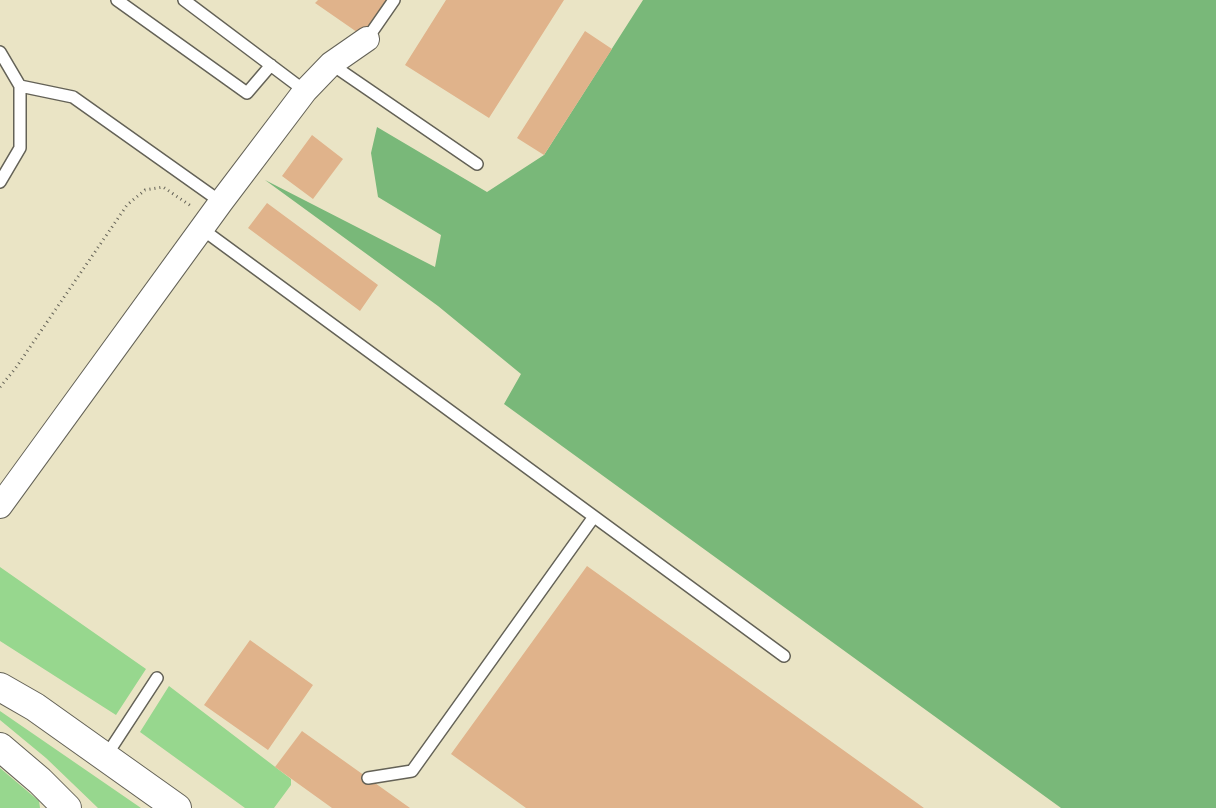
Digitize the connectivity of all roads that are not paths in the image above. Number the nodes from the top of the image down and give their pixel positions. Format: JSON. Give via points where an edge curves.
{"nodes":[{"id":1,"x":117,"y":0,"type":"edge"},
{"id":2,"x":184,"y":0,"type":"edge"},
{"id":3,"x":394,"y":0,"type":"edge"},
{"id":4,"x":367,"y":38,"type":"joint"},
{"id":5,"x":0,"y":52,"type":"edge"},
{"id":6,"x":331,"y":64,"type":"junction"},
{"id":7,"x":271,"y":65,"type":"junction"},
{"id":8,"x":20,"y":86,"type":"junction"},
{"id":9,"x":305,"y":91,"type":"junction"},
{"id":10,"x":477,"y":164,"type":"dead end"},
{"id":11,"x":0,"y":182,"type":"edge"},
{"id":12,"x":211,"y":216,"type":"junction"},
{"id":13,"x":0,"y":506,"type":"edge"},
{"id":14,"x":593,"y":518,"type":"junction"},
{"id":15,"x":784,"y":656,"type":"dead end"},
{"id":16,"x":158,"y":678,"type":"dead end"},
{"id":17,"x":0,"y":687,"type":"edge"},
{"id":18,"x":0,"y":747,"type":"edge"},
{"id":19,"x":106,"y":756,"type":"junction"},
{"id":20,"x":368,"y":778,"type":"dead end"},
{"id":21,"x":65,"y":807,"type":"edge"},
{"id":22,"x":177,"y":808,"type":"edge"}],
"edges":[{"from":1,"to":7,"type":"lane","via":[[247,93]]},
{"from":2,"to":7,"type":"lane"},
{"from":3,"to":4,"type":"lane"},
{"from":4,"to":6,"type":"street"},
{"from":5,"to":8,"type":"lane"},
{"from":6,"to":9,"type":"street"},
{"from":6,"to":10,"type":"lane"},
{"from":7,"to":9,"type":"lane"},
{"from":8,"to":11,"type":"lane","via":[[20,148]]},
{"from":8,"to":12,"type":"lane","via":[[73,97]]},
{"from":9,"to":12,"type":"street"},
{"from":12,"to":13,"type":"street"},
{"from":12,"to":14,"type":"lane"},
{"from":14,"to":15,"type":"lane"},
{"from":14,"to":20,"type":"lane","via":[[412,771]]},
{"from":16,"to":19,"type":"lane"},
{"from":17,"to":19,"type":"street"},
{"from":18,"to":21,"type":"street"},
{"from":19,"to":22,"type":"street"}]}
